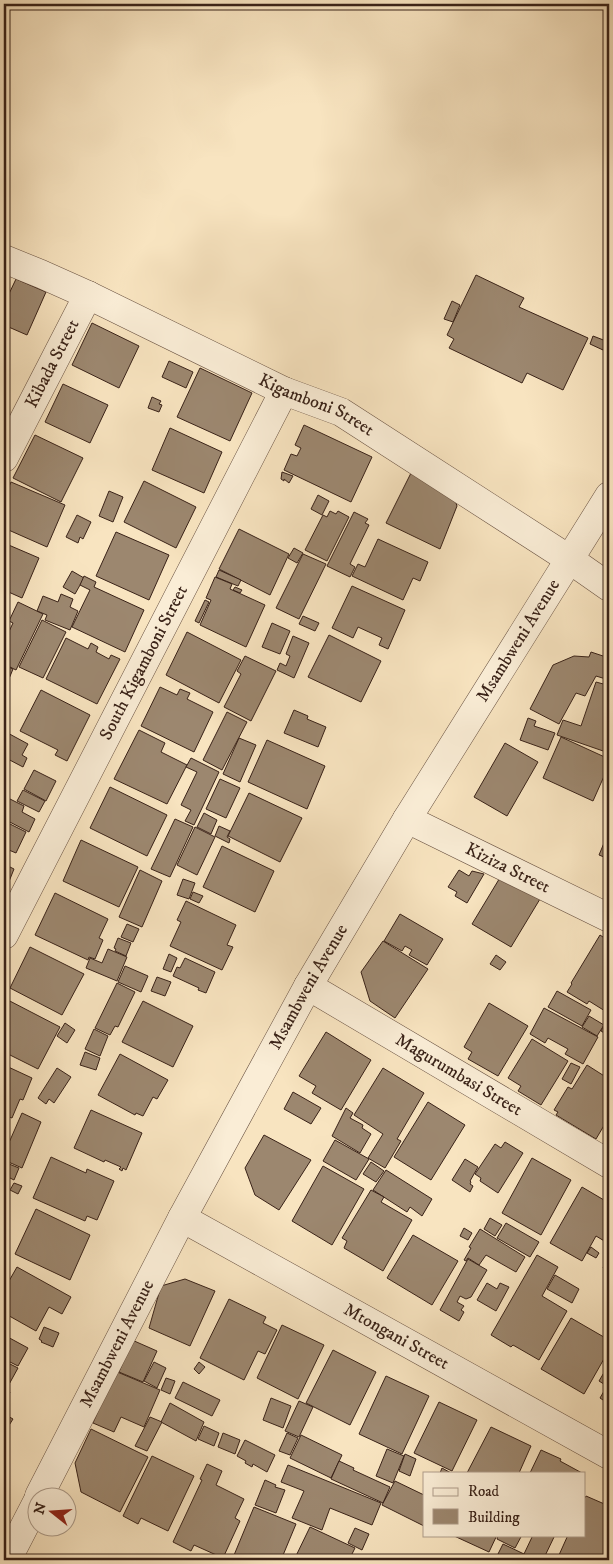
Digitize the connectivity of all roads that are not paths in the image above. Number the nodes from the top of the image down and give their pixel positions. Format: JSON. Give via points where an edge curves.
{"nodes":[{"id":1,"x":4,"y":259,"type":"edge"},
{"id":2,"x":88,"y":295,"type":"junction"},
{"id":3,"x":284,"y":391,"type":"junction"},
{"id":4,"x":4,"y":458,"type":"edge"},
{"id":5,"x":609,"y":496,"type":"edge"},
{"id":6,"x":569,"y":559,"type":"junction"},
{"id":7,"x":609,"y":588,"type":"edge"},
{"id":8,"x":407,"y":819,"type":"junction"},
{"id":9,"x":609,"y":918,"type":"edge"},
{"id":10,"x":4,"y":935,"type":"edge"},
{"id":11,"x":308,"y":986,"type":"junction"},
{"id":12,"x":609,"y":1164,"type":"edge"},
{"id":13,"x":182,"y":1218,"type":"junction"},
{"id":14,"x":609,"y":1455,"type":"edge"},
{"id":15,"x":44,"y":1486,"type":"edge"},
{"id":16,"x":28,"y":1519,"type":"edge"},
{"id":17,"x":7,"y":1560,"type":"edge"}],
"edges":[{"from":1,"to":2,"type":"street","name":"Kigamboni Street"},
{"from":2,"to":3,"type":"street","name":"Kigamboni Street"},
{"from":2,"to":4,"type":"street","name":"Kibada Street"},
{"from":3,"to":6,"type":"street","name":"Kigamboni Street","via":[[341,412]]},
{"from":3,"to":10,"type":"street","name":"South Kigamboni Street"},
{"from":5,"to":6,"type":"street","name":"Msambweni Avenue"},
{"from":6,"to":7,"type":"street","name":"Kigamboni Street"},
{"from":6,"to":8,"type":"street","name":"Msambweni Avenue"},
{"from":8,"to":9,"type":"street","name":"Kiziza Street"},
{"from":8,"to":11,"type":"street","name":"Msambweni Avenue"},
{"from":11,"to":12,"type":"street","name":"Magurumbasi Street"},
{"from":11,"to":13,"type":"street","name":"Msambweni Avenue"},
{"from":13,"to":14,"type":"street","name":"Mtongani Street"},
{"from":13,"to":15,"type":"street","name":"Msambweni Avenue"},
{"from":16,"to":17,"type":"street"}]}
